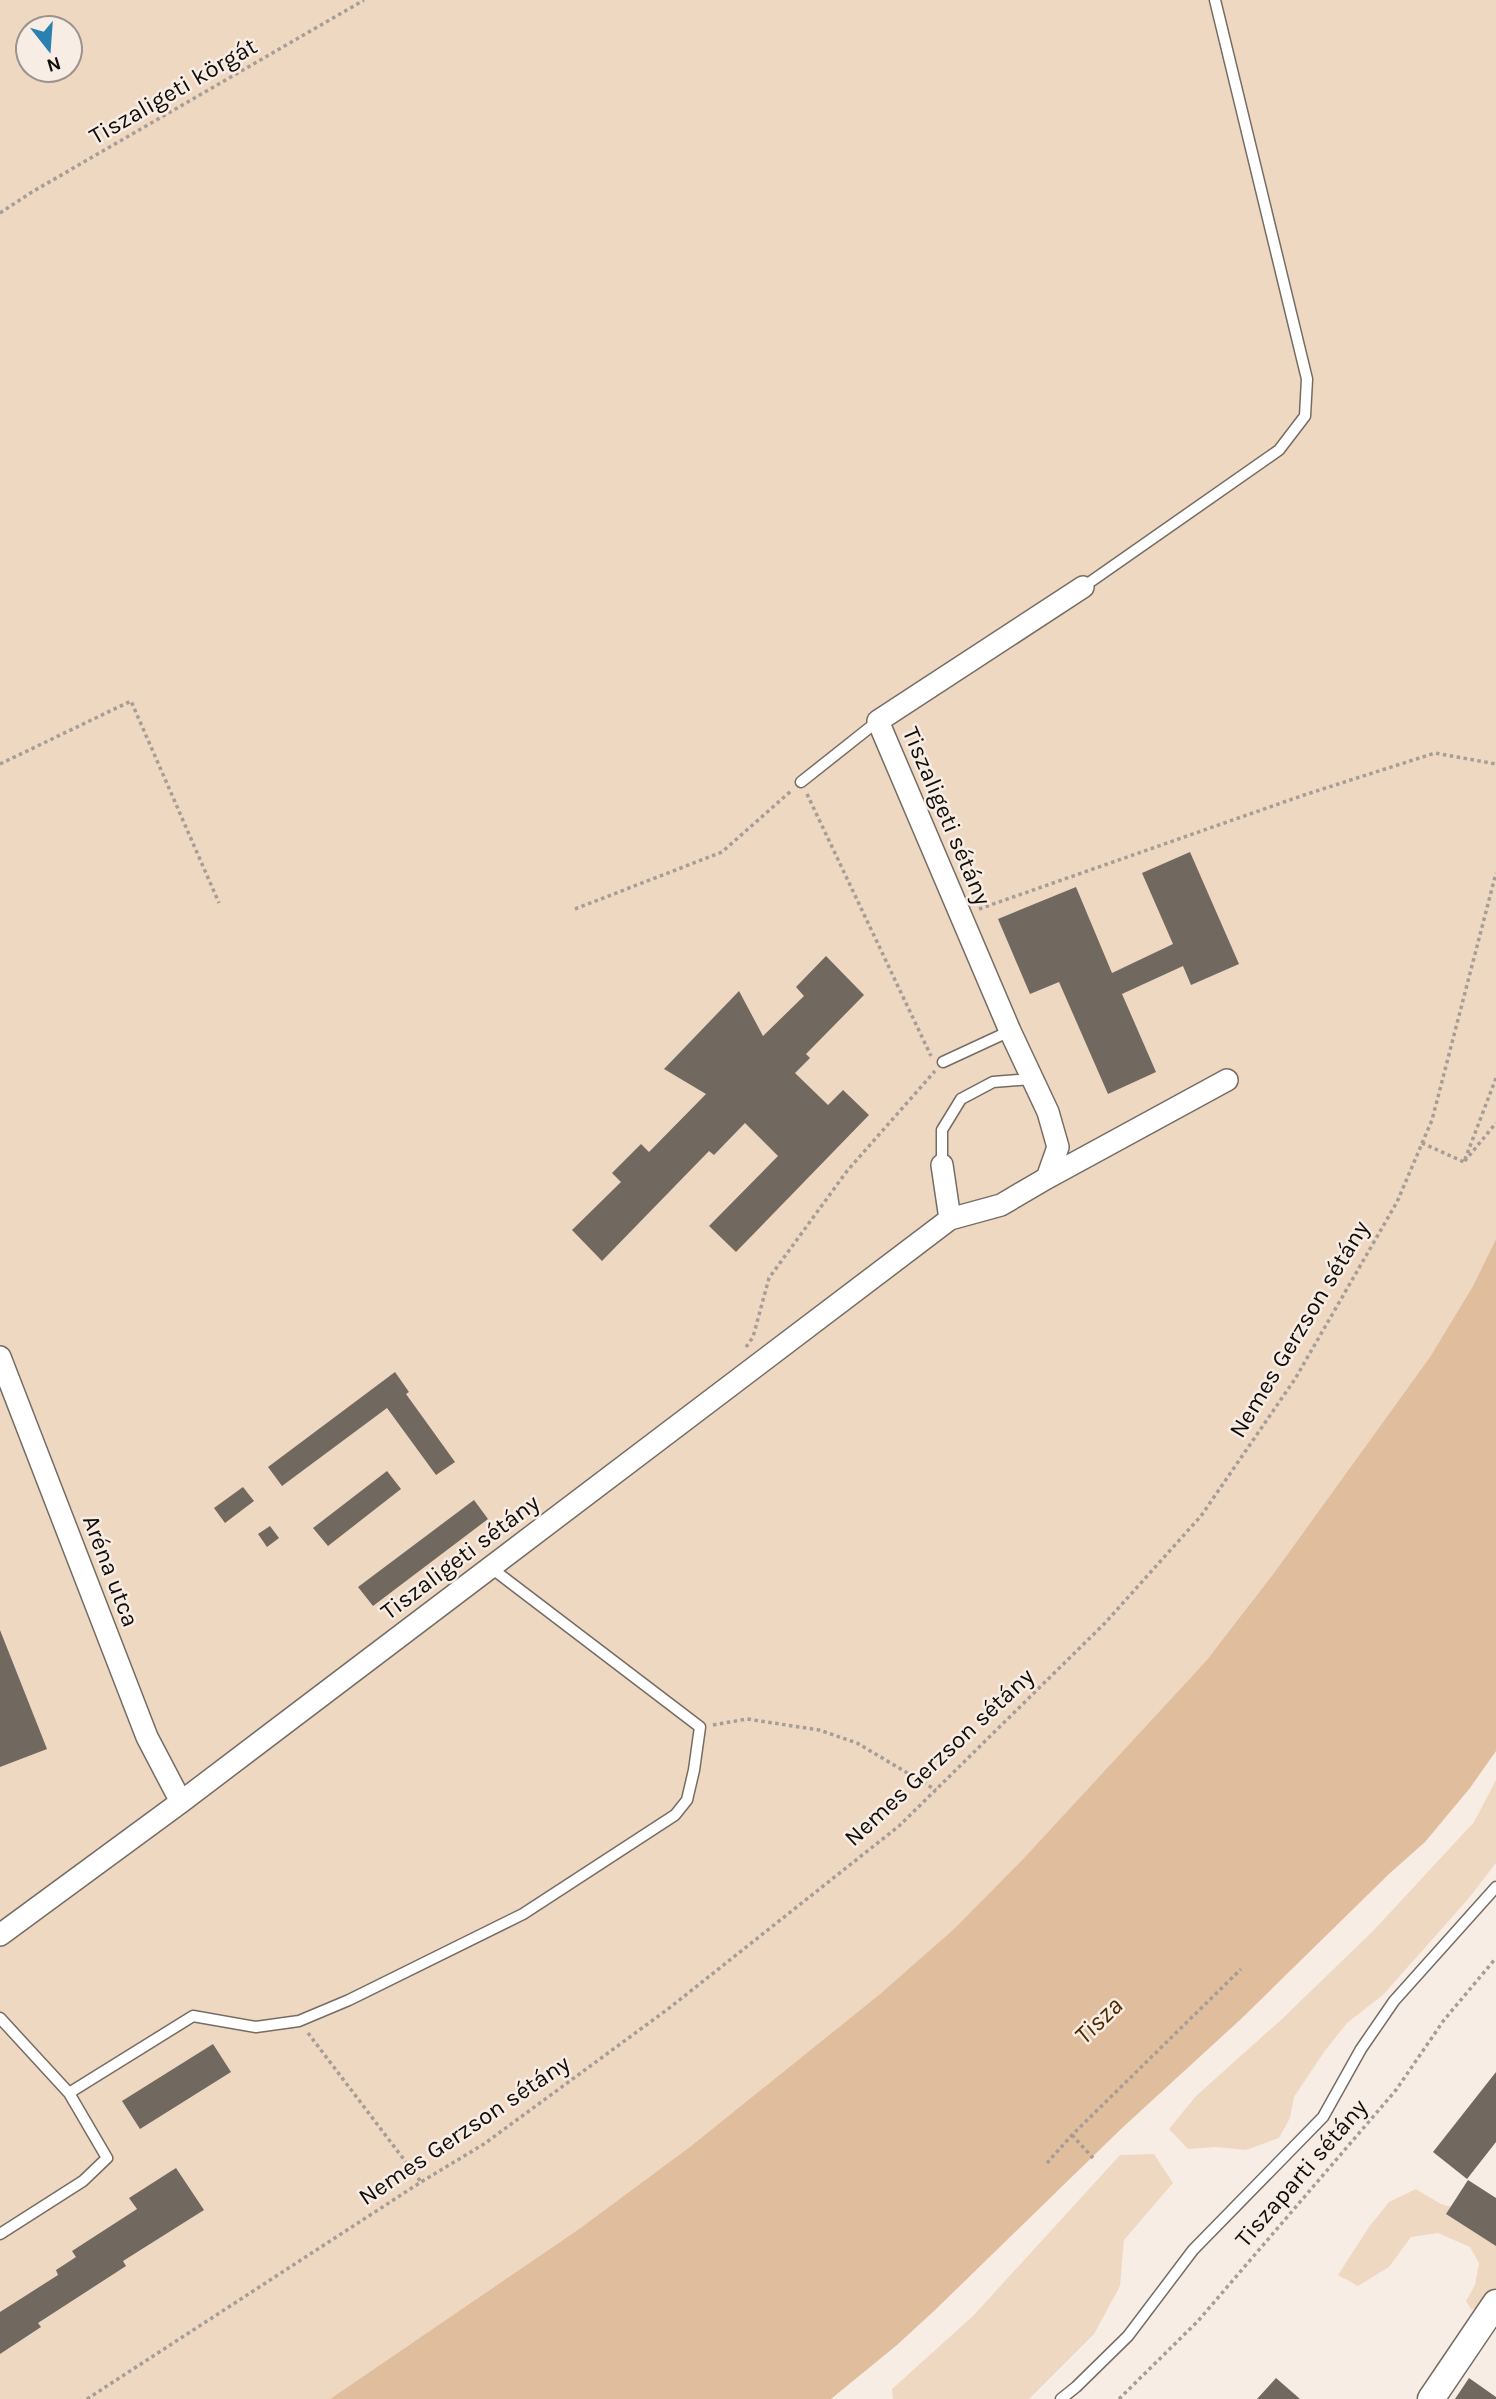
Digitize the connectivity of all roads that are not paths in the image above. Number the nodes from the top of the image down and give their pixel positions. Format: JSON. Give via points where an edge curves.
{"nodes":[{"id":1,"x":1215,"y":0,"type":"edge"},
{"id":2,"x":1083,"y":587,"type":"joint"},
{"id":3,"x":878,"y":721,"type":"junction"},
{"id":4,"x":802,"y":782,"type":"road end"},
{"id":5,"x":1010,"y":1031,"type":"junction"},
{"id":6,"x":940,"y":1065,"type":"road end"},
{"id":7,"x":1031,"y":1079,"type":"junction"},
{"id":8,"x":1227,"y":1080,"type":"dead end"},
{"id":9,"x":942,"y":1165,"type":"joint"},
{"id":10,"x":1047,"y":1178,"type":"junction"},
{"id":11,"x":950,"y":1219,"type":"junction"},
{"id":12,"x":0,"y":1357,"type":"edge"},
{"id":13,"x":491,"y":1567,"type":"junction"},
{"id":14,"x":181,"y":1802,"type":"junction"},
{"id":15,"x":1496,"y":1887,"type":"edge"},
{"id":16,"x":0,"y":1935,"type":"edge"},
{"id":17,"x":0,"y":2018,"type":"edge"},
{"id":18,"x":69,"y":2092,"type":"junction"},
{"id":19,"x":0,"y":2234,"type":"edge"},
{"id":20,"x":1496,"y":2303,"type":"edge"},
{"id":21,"x":1061,"y":2399,"type":"edge"},
{"id":22,"x":1431,"y":2399,"type":"edge"}],
"edges":[{"from":1,"to":2,"type":"lane","via":[[1307,379],[1305,416],[1279,450]]},
{"from":2,"to":3,"type":"street","name":"Tiszaligeti sétány"},
{"from":3,"to":4,"type":"lane"},
{"from":3,"to":5,"type":"street","name":"Tiszaligeti sétány"},
{"from":5,"to":6,"type":"lane"},
{"from":5,"to":7,"type":"street","name":"Tiszaligeti sétány"},
{"from":7,"to":9,"type":"lane","via":[[993,1082],[961,1100],[942,1130]]},
{"from":7,"to":10,"type":"street","name":"Tiszaligeti sétány","via":[[1048,1112],[1058,1147]]},
{"from":8,"to":10,"type":"street","name":"Tiszaligeti sétány"},
{"from":9,"to":11,"type":"street"},
{"from":10,"to":11,"type":"street","name":"Tiszaligeti sétány","via":[[1001,1205]]},
{"from":11,"to":13,"type":"street","name":"Tiszaligeti sétány"},
{"from":12,"to":14,"type":"street","name":"Aréna utca","via":[[147,1737]]},
{"from":13,"to":14,"type":"street","name":"Tiszaligeti sétány"},
{"from":13,"to":18,"type":"lane","via":[[700,1727],[687,1800],[675,1815],[523,1914],[349,2000],[299,2021],[256,2026],[193,2016]]},
{"from":14,"to":16,"type":"street","name":"Tiszaligeti sétány"},
{"from":15,"to":21,"type":"lane","via":[[1394,2001],[1323,2117],[1193,2250],[1128,2336]]},
{"from":17,"to":18,"type":"lane"},
{"from":18,"to":19,"type":"lane","via":[[107,2158],[83,2181]]},
{"from":20,"to":22,"type":"street"}]}
